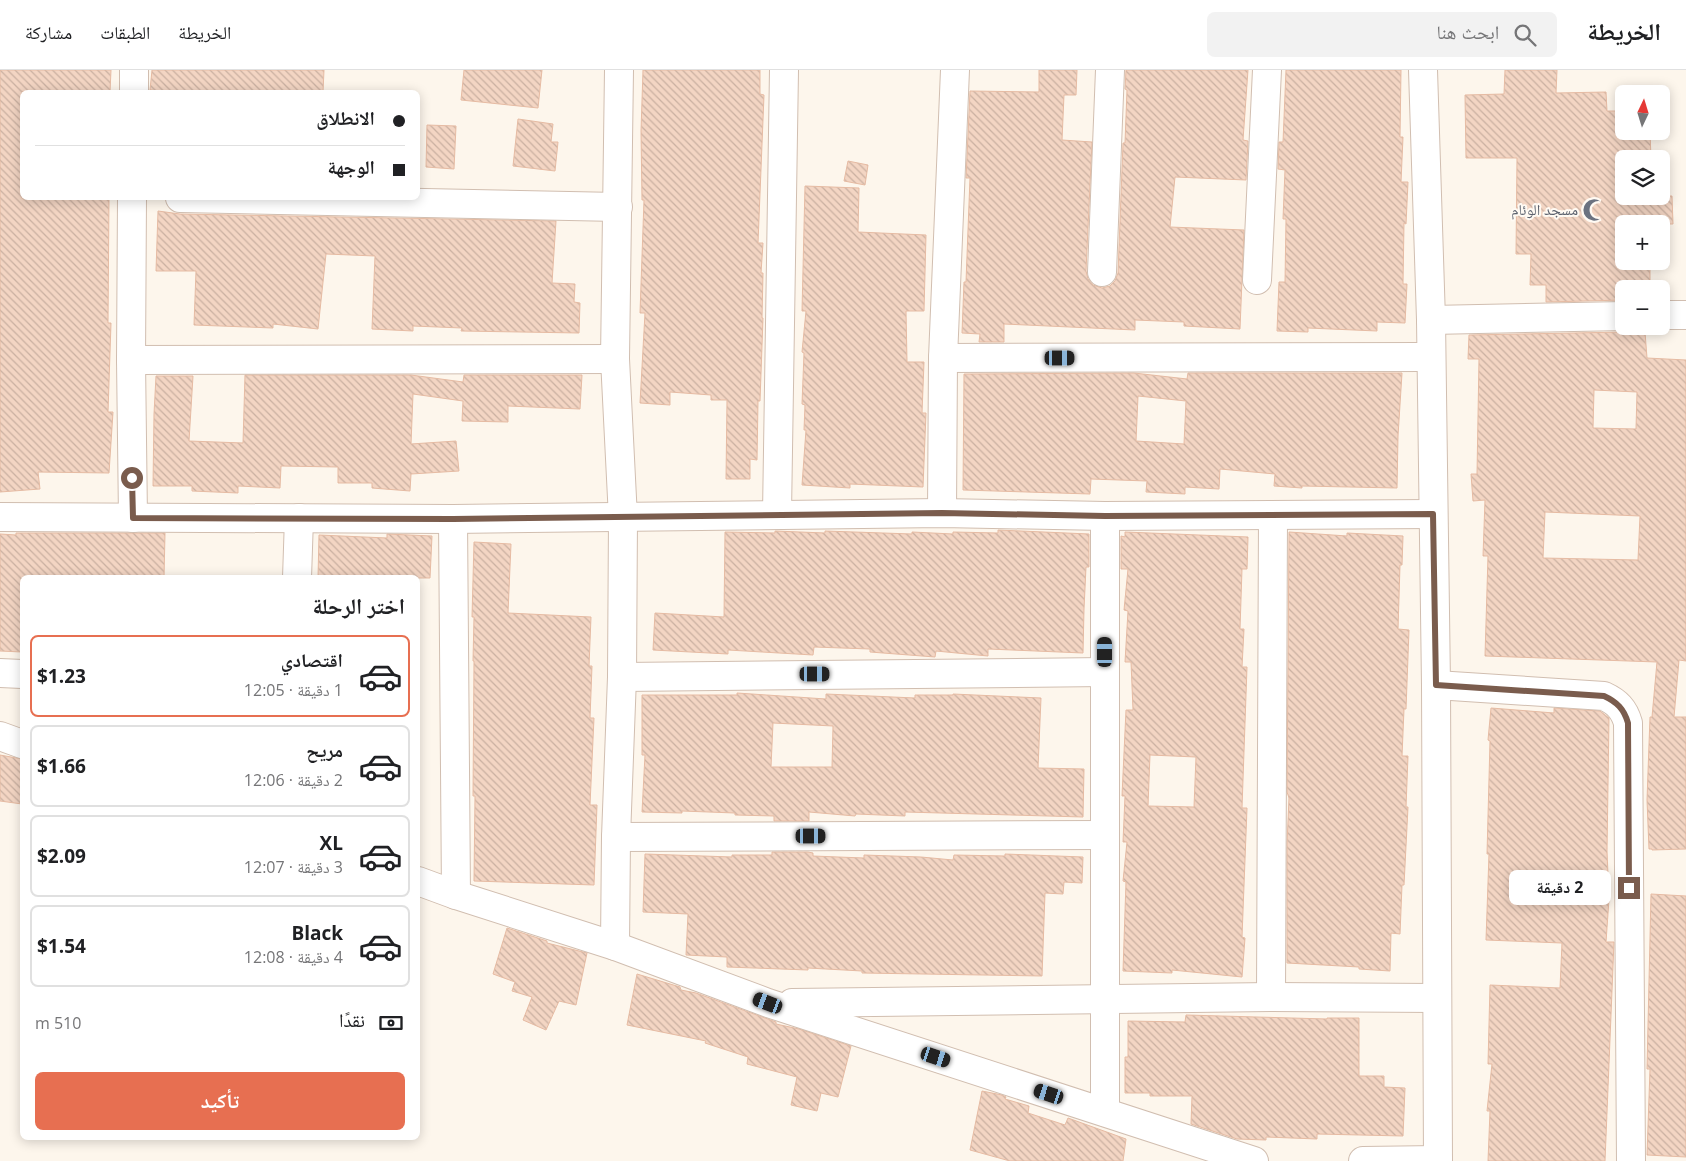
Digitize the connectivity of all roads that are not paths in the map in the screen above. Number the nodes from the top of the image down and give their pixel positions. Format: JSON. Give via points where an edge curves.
{"nodes":[{"id":1,"x":134,"y":70,"type":"edge"},
{"id":2,"x":619,"y":70,"type":"edge"},
{"id":3,"x":784,"y":70,"type":"edge"},
{"id":4,"x":955,"y":70,"type":"edge"},
{"id":5,"x":1110,"y":70,"type":"edge"},
{"id":6,"x":1267,"y":70,"type":"edge"},
{"id":7,"x":1423,"y":70,"type":"edge"},
{"id":8,"x":134,"y":90,"type":"edge"},
{"id":9,"x":132,"y":200,"type":"edge"},
{"id":10,"x":277,"y":200,"type":"edge"},
{"id":11,"x":618,"y":207,"type":"junction"},
{"id":12,"x":1102,"y":272,"type":"dead end"},
{"id":13,"x":1258,"y":280,"type":"dead end"},
{"id":14,"x":1670,"y":315,"type":"edge"},
{"id":15,"x":1686,"y":315,"type":"edge"},
{"id":16,"x":1615,"y":316,"type":"edge"},
{"id":17,"x":1431,"y":320,"type":"junction"},
{"id":18,"x":1430,"y":357,"type":"junction"},
{"id":19,"x":943,"y":358,"type":"junction"},
{"id":20,"x":615,"y":359,"type":"junction"},
{"id":21,"x":131,"y":360,"type":"junction"},
{"id":22,"x":942,"y":513,"type":"junction"},
{"id":23,"x":777,"y":514,"type":"junction"},
{"id":24,"x":1433,"y":514,"type":"junction"},
{"id":25,"x":1273,"y":515,"type":"junction"},
{"id":26,"x":1105,"y":516,"type":"junction"},
{"id":27,"x":0,"y":517,"type":"edge"},
{"id":28,"x":133,"y":518,"type":"junction"},
{"id":29,"x":299,"y":518,"type":"junction"},
{"id":30,"x":623,"y":518,"type":"junction"},
{"id":31,"x":453,"y":519,"type":"junction"},
{"id":32,"x":297,"y":575,"type":"edge"},
{"id":33,"x":1105,"y":672,"type":"junction"},
{"id":34,"x":0,"y":673,"type":"edge"},
{"id":35,"x":20,"y":674,"type":"edge"},
{"id":36,"x":622,"y":676,"type":"junction"},
{"id":37,"x":1436,"y":685,"type":"junction"},
{"id":38,"x":0,"y":736,"type":"edge"},
{"id":39,"x":20,"y":743,"type":"edge"},
{"id":40,"x":1105,"y":835,"type":"junction"},
{"id":41,"x":616,"y":837,"type":"junction"},
{"id":42,"x":420,"y":881,"type":"edge"},
{"id":43,"x":456,"y":895,"type":"junction"},
{"id":44,"x":615,"y":946,"type":"junction"},
{"id":45,"x":1271,"y":997,"type":"junction"},
{"id":46,"x":1437,"y":998,"type":"junction"},
{"id":47,"x":1105,"y":1000,"type":"junction"},
{"id":48,"x":768,"y":1003,"type":"junction"},
{"id":49,"x":1105,"y":1112,"type":"junction"},
{"id":50,"x":1254,"y":1161,"type":"edge"},
{"id":51,"x":1363,"y":1161,"type":"edge"},
{"id":52,"x":1438,"y":1161,"type":"edge"},
{"id":53,"x":1630,"y":1161,"type":"edge"}],
"edges":[{"from":1,"to":8,"type":"street"},
{"from":2,"to":11,"type":"street"},
{"from":3,"to":23,"type":"street"},
{"from":4,"to":19,"type":"street"},
{"from":5,"to":12,"type":"street"},
{"from":6,"to":13,"type":"street"},
{"from":7,"to":17,"type":"street"},
{"from":9,"to":21,"type":"street"},
{"from":10,"to":11,"type":"street"},
{"from":11,"to":20,"type":"street"},
{"from":14,"to":15,"type":"street"},
{"from":16,"to":17,"type":"street"},
{"from":17,"to":18,"type":"street"},
{"from":18,"to":19,"type":"street"},
{"from":18,"to":24,"type":"street"},
{"from":19,"to":22,"type":"street"},
{"from":20,"to":21,"type":"street"},
{"from":20,"to":30,"type":"street"},
{"from":21,"to":28,"type":"street"},
{"from":22,"to":23,"type":"street"},
{"from":22,"to":26,"type":"street"},
{"from":23,"to":30,"type":"street"},
{"from":24,"to":25,"type":"street"},
{"from":24,"to":37,"type":"street"},
{"from":25,"to":26,"type":"street"},
{"from":25,"to":45,"type":"street"},
{"from":26,"to":33,"type":"street"},
{"from":27,"to":28,"type":"street"},
{"from":28,"to":29,"type":"street"},
{"from":29,"to":31,"type":"street"},
{"from":29,"to":32,"type":"street"},
{"from":30,"to":31,"type":"street"},
{"from":30,"to":36,"type":"street"},
{"from":31,"to":43,"type":"street"},
{"from":33,"to":36,"type":"street"},
{"from":33,"to":40,"type":"street"},
{"from":34,"to":35,"type":"street"},
{"from":36,"to":41,"type":"street"},
{"from":37,"to":46,"type":"street"},
{"from":37,"to":53,"type":"street","via":[[1604,696],[1620,706],[1625,714],[1628,723]]},
{"from":38,"to":39,"type":"street"},
{"from":40,"to":41,"type":"street"},
{"from":40,"to":47,"type":"street"},
{"from":41,"to":44,"type":"street"},
{"from":42,"to":43,"type":"street"},
{"from":43,"to":44,"type":"street"},
{"from":44,"to":48,"type":"street"},
{"from":45,"to":46,"type":"street"},
{"from":45,"to":47,"type":"street"},
{"from":46,"to":52,"type":"street"},
{"from":47,"to":48,"type":"street"},
{"from":47,"to":49,"type":"street"},
{"from":48,"to":49,"type":"street"},
{"from":49,"to":50,"type":"street"},
{"from":51,"to":52,"type":"street"}]}
